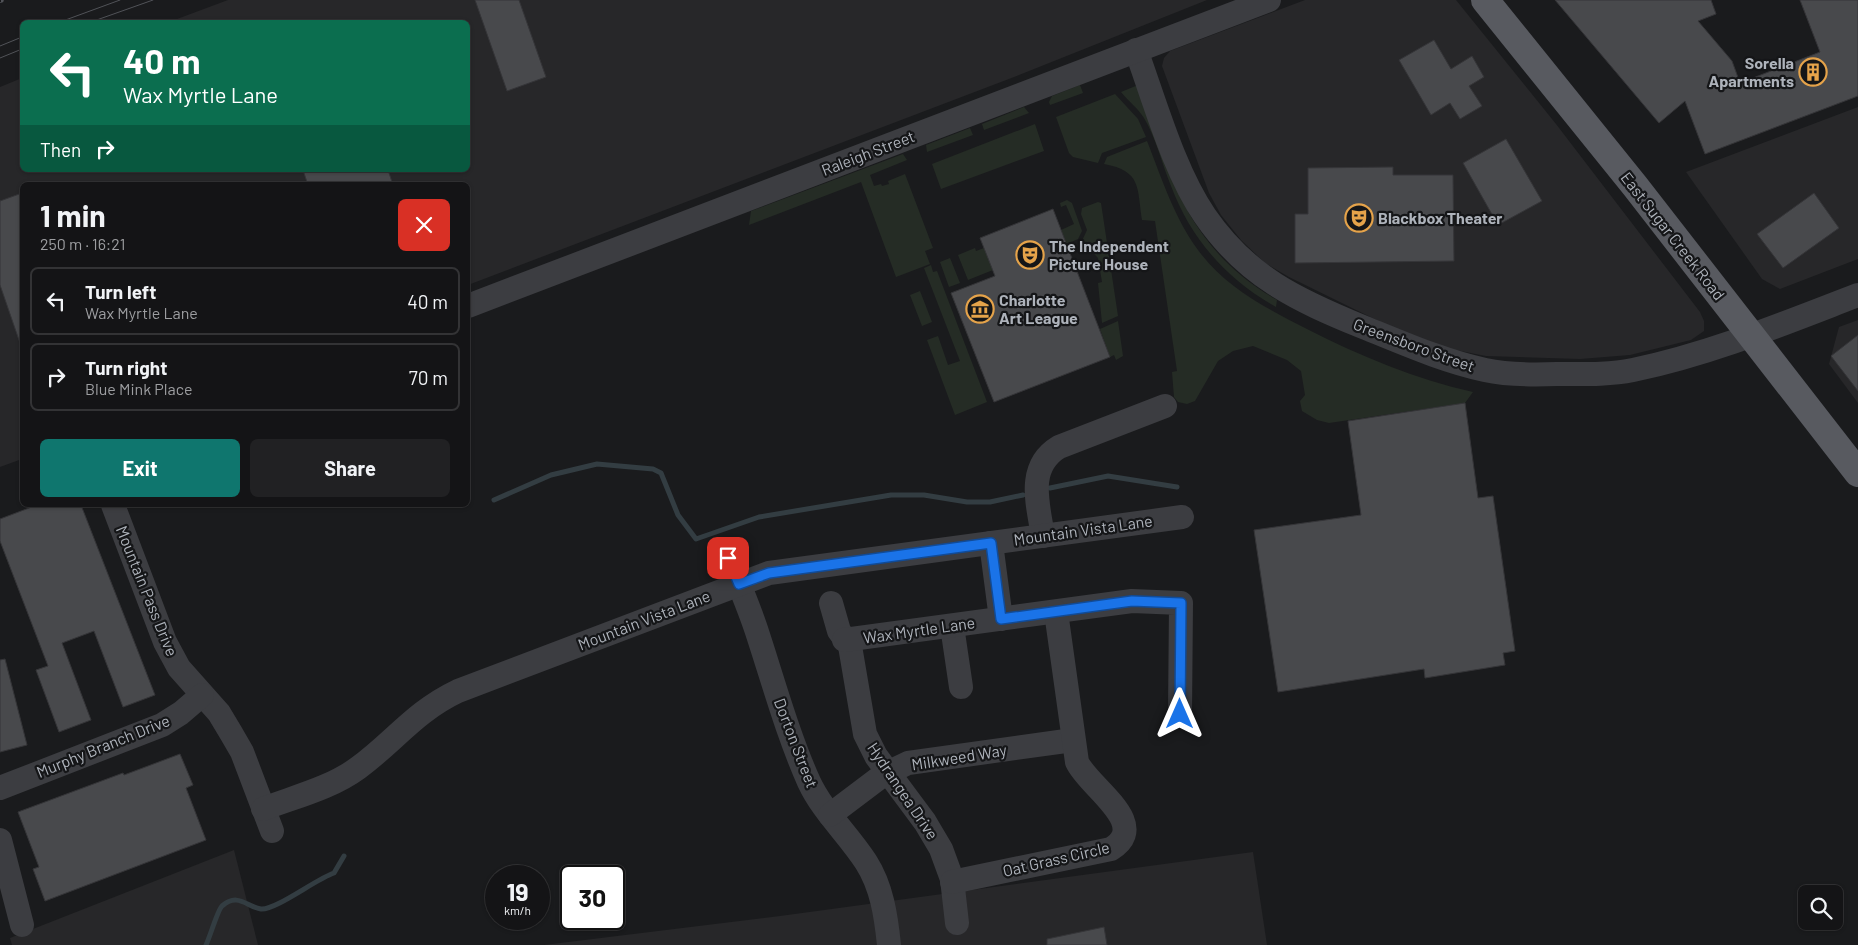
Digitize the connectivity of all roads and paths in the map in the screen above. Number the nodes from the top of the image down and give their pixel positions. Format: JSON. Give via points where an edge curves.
{"nodes":[{"id":1,"x":1270,"y":0,"type":"edge"},
{"id":2,"x":1486,"y":0,"type":"edge"},
{"id":3,"x":1136,"y":50,"type":"junction"},
{"id":4,"x":1858,"y":295,"type":"edge"},
{"id":5,"x":470,"y":305,"type":"edge"},
{"id":6,"x":1751,"y":335,"type":"junction"},
{"id":7,"x":1165,"y":406,"type":"dead end"},
{"id":8,"x":1858,"y":473,"type":"edge"},
{"id":9,"x":114,"y":507,"type":"edge"},
{"id":10,"x":1182,"y":517,"type":"dead end"},
{"id":11,"x":1043,"y":536,"type":"junction"},
{"id":12,"x":991,"y":543,"type":"junction"},
{"id":13,"x":728,"y":558,"type":"dead end"},
{"id":14,"x":739,"y":584,"type":"junction"},
{"id":15,"x":831,"y":603,"type":"dead end"},
{"id":16,"x":1056,"y":612,"type":"junction"},
{"id":17,"x":1001,"y":619,"type":"junction"},
{"id":18,"x":952,"y":626,"type":"junction"},
{"id":19,"x":844,"y":640,"type":"junction"},
{"id":20,"x":961,"y":688,"type":"dead end"},
{"id":21,"x":202,"y":695,"type":"junction"},
{"id":22,"x":1180,"y":714,"type":"dead end"},
{"id":23,"x":1073,"y":740,"type":"junction"},
{"id":24,"x":887,"y":772,"type":"junction"},
{"id":25,"x":0,"y":788,"type":"edge"},
{"id":26,"x":263,"y":809,"type":"junction"},
{"id":27,"x":830,"y":815,"type":"junction"},
{"id":28,"x":272,"y":831,"type":"dead end"},
{"id":29,"x":0,"y":840,"type":"edge"},
{"id":30,"x":952,"y":882,"type":"junction"},
{"id":31,"x":957,"y":923,"type":"dead end"},
{"id":32,"x":22,"y":924,"type":"dead end"},
{"id":33,"x":889,"y":945,"type":"edge"}],
"edges":[{"from":1,"to":3,"type":"street","name":"Raleigh Street"},
{"from":2,"to":6,"type":"main road","name":"East Sugar Creek Road"},
{"from":3,"to":5,"type":"street","name":"Raleigh Street"},
{"from":3,"to":6,"type":"street","name":"Greensboro Street","via":[[1175,154],[1204,214],[1225,243],[1256,272],[1311,305],[1454,362],[1488,371],[1537,375],[1631,370],[1675,360]]},
{"from":4,"to":6,"type":"street","name":"Greensboro Street"},
{"from":6,"to":8,"type":"main road","name":"East Sugar Creek Road"},
{"from":7,"to":11,"type":"street","via":[[1059,447],[1044,459],[1036,489]]},
{"from":9,"to":21,"type":"street","name":"Mountain Pass Drive","via":[[165,642],[179,668]]},
{"from":10,"to":11,"type":"street","name":"Mountain Vista Lane"},
{"from":11,"to":12,"type":"street","name":"Mountain Vista Lane"},
{"from":12,"to":14,"type":"street","name":"Mountain Vista Lane","via":[[769,573]]},
{"from":12,"to":17,"type":"street"},
{"from":13,"to":14,"type":"street","name":"Dorton Street"},
{"from":14,"to":26,"type":"street","name":"Mountain Vista Lane","via":[[458,691],[415,717],[356,769],[326,785]]},
{"from":14,"to":27,"type":"street","name":"Dorton Street","via":[[808,779]]},
{"from":15,"to":19,"type":"street","name":"Hydrangea Drive","via":[[835,622]]},
{"from":16,"to":17,"type":"street","name":"Wax Myrtle Lane"},
{"from":16,"to":22,"type":"street","name":"Wax Myrtle Lane","via":[[1132,601],[1181,603]]},
{"from":16,"to":23,"type":"street","name":"Oat Grass Circle"},
{"from":17,"to":18,"type":"street","name":"Wax Myrtle Lane"},
{"from":18,"to":19,"type":"street","name":"Wax Myrtle Lane"},
{"from":18,"to":20,"type":"street"},
{"from":19,"to":24,"type":"street","name":"Hydrangea Drive","via":[[850,646],[861,722]]},
{"from":21,"to":25,"type":"street","name":"Murphy Branch Drive","via":[[162,725]]},
{"from":21,"to":26,"type":"street","name":"Mountain Pass Drive","via":[[218,713],[242,752]]},
{"from":23,"to":24,"type":"street","name":"Milkweed Way","via":[[919,761]]},
{"from":23,"to":30,"type":"street","name":"Oat Grass Circle","via":[[1081,771],[1119,811],[1124,821],[1122,839],[1111,849]]},
{"from":24,"to":27,"type":"street","name":"Milkweed Way"},
{"from":24,"to":30,"type":"street","name":"Hydrangea Drive","via":[[934,835]]},
{"from":26,"to":28,"type":"street","name":"Mountain Pass Drive"},
{"from":27,"to":33,"type":"street","name":"Dorton Street","via":[[874,876],[884,908]]},
{"from":29,"to":32,"type":"street"},
{"from":30,"to":31,"type":"street","name":"Hydrangea Drive"}]}
